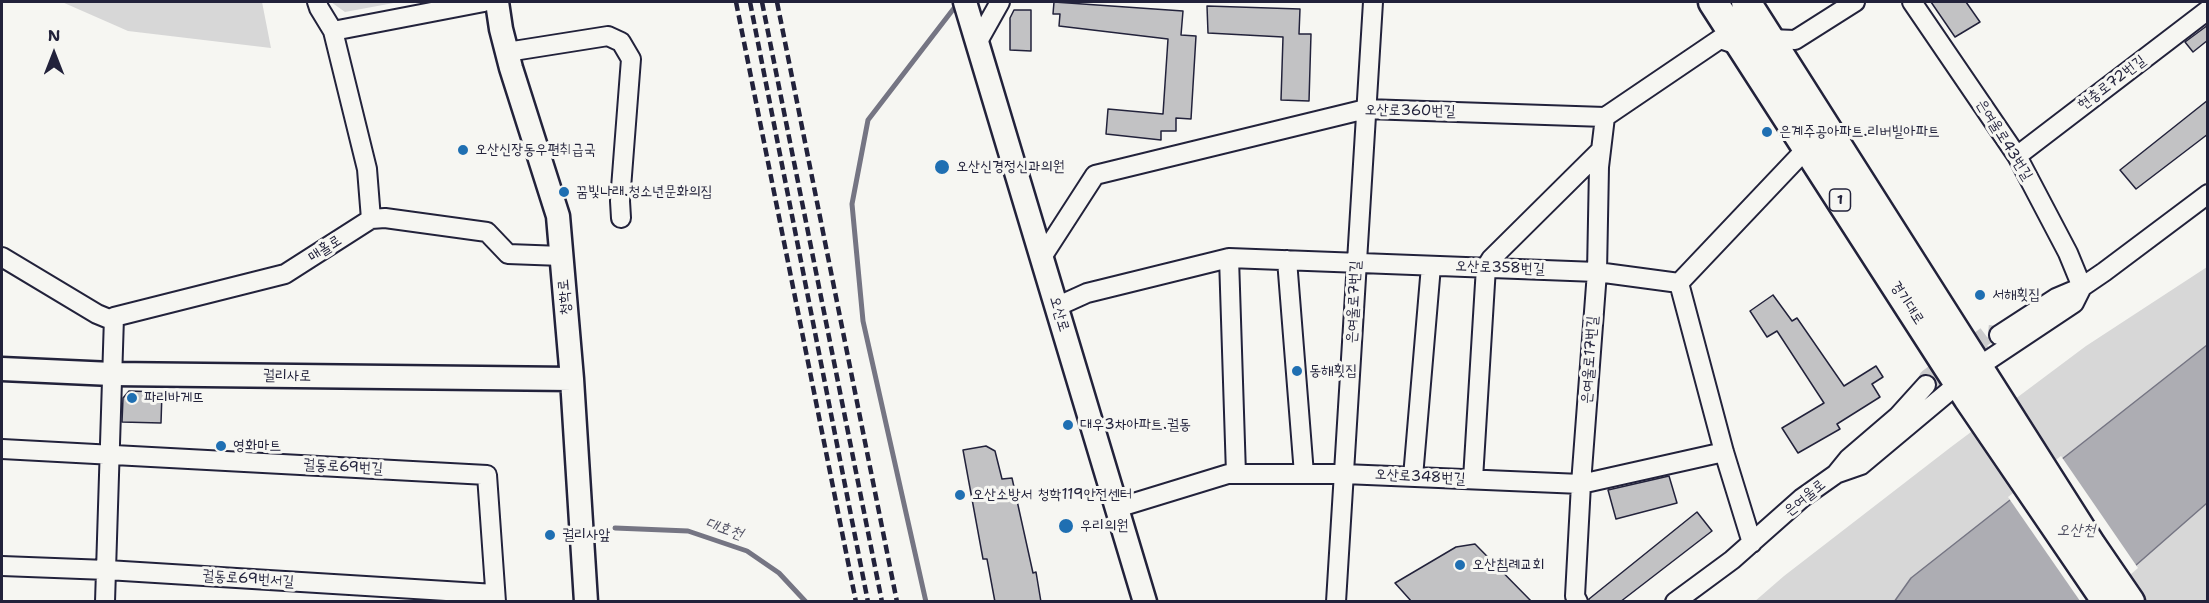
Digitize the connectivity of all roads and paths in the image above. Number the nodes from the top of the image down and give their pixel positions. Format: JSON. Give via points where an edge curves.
{"nodes":[{"id":1,"x":317,"y":2,"type":"edge"},
{"id":2,"x":484,"y":2,"type":"edge"},
{"id":3,"x":497,"y":2,"type":"edge"},
{"id":4,"x":964,"y":2,"type":"edge"},
{"id":5,"x":1000,"y":2,"type":"edge"},
{"id":6,"x":1373,"y":2,"type":"edge"},
{"id":7,"x":1713,"y":2,"type":"edge"},
{"id":8,"x":1746,"y":2,"type":"edge"},
{"id":9,"x":1855,"y":2,"type":"edge"},
{"id":10,"x":1912,"y":2,"type":"edge"},
{"id":11,"x":2208,"y":10,"type":"edge"},
{"id":12,"x":333,"y":31,"type":"junction"},
{"id":13,"x":975,"y":35,"type":"junction"},
{"id":14,"x":1770,"y":39,"type":"junction"},
{"id":15,"x":1742,"y":46,"type":"junction"},
{"id":16,"x":507,"y":52,"type":"junction"},
{"id":17,"x":1366,"y":109,"type":"junction"},
{"id":18,"x":1605,"y":117,"type":"junction"},
{"id":19,"x":1807,"y":148,"type":"junction"},
{"id":20,"x":1601,"y":150,"type":"junction"},
{"id":21,"x":2017,"y":156,"type":"junction"},
{"id":22,"x":2208,"y":194,"type":"edge"},
{"id":23,"x":621,"y":218,"type":"dead end"},
{"id":24,"x":371,"y":219,"type":"junction"},
{"id":25,"x":562,"y":256,"type":"junction"},
{"id":26,"x":2,"y":257,"type":"edge"},
{"id":27,"x":1042,"y":257,"type":"junction"},
{"id":28,"x":1229,"y":258,"type":"junction"},
{"id":29,"x":1287,"y":260,"type":"junction"},
{"id":30,"x":1357,"y":261,"type":"junction"},
{"id":31,"x":1431,"y":266,"type":"junction"},
{"id":32,"x":1486,"y":267,"type":"junction"},
{"id":33,"x":1597,"y":272,"type":"junction"},
{"id":34,"x":1679,"y":283,"type":"junction"},
{"id":35,"x":2082,"y":287,"type":"junction"},
{"id":36,"x":1056,"y":307,"type":"junction"},
{"id":37,"x":114,"y":321,"type":"junction"},
{"id":38,"x":1999,"y":335,"type":"tunnel mouth"},
{"id":39,"x":2,"y":369,"type":"edge"},
{"id":40,"x":112,"y":374,"type":"junction"},
{"id":41,"x":572,"y":379,"type":"junction"},
{"id":42,"x":1973,"y":383,"type":"junction"},
{"id":43,"x":1926,"y":385,"type":"dead end"},
{"id":44,"x":2,"y":449,"type":"edge"},
{"id":45,"x":1724,"y":452,"type":"junction"},
{"id":46,"x":110,"y":454,"type":"junction"},
{"id":47,"x":1236,"y":474,"type":"junction"},
{"id":48,"x":1304,"y":474,"type":"junction"},
{"id":49,"x":1344,"y":474,"type":"junction"},
{"id":50,"x":1836,"y":474,"type":"junction"},
{"id":51,"x":1413,"y":477,"type":"junction"},
{"id":52,"x":1473,"y":479,"type":"junction"},
{"id":53,"x":1581,"y":484,"type":"junction"},
{"id":54,"x":1117,"y":508,"type":"junction"},
{"id":55,"x":1752,"y":543,"type":"junction"},
{"id":56,"x":2,"y":566,"type":"edge"},
{"id":57,"x":106,"y":570,"type":"junction"},
{"id":58,"x":496,"y":598,"type":"edge"},
{"id":59,"x":105,"y":602,"type":"edge"},
{"id":60,"x":586,"y":602,"type":"edge"},
{"id":61,"x":1145,"y":602,"type":"edge"},
{"id":62,"x":1336,"y":602,"type":"edge"},
{"id":63,"x":1578,"y":602,"type":"edge"},
{"id":64,"x":1675,"y":602,"type":"edge"},
{"id":65,"x":2107,"y":602,"type":"edge"},
{"id":66,"x":2130,"y":602,"type":"edge"}],
"edges":[{"from":1,"to":12,"type":"street"},
{"from":2,"to":12,"type":"street"},
{"from":3,"to":16,"type":"street","name":"청학로"},
{"from":4,"to":13,"type":"street","name":"오산로"},
{"from":5,"to":13,"type":"street"},
{"from":6,"to":17,"type":"street","name":"은여울로7번길"},
{"from":7,"to":15,"type":"main road","name":"경기대로","number":"1"},
{"from":8,"to":14,"type":"main road","name":"경기대로","number":"1"},
{"from":9,"to":14,"type":"street","via":[[1795,40]]},
{"from":10,"to":21,"type":"street","name":"은여울로43번길"},
{"from":11,"to":21,"type":"street","name":"현충로72번길"},
{"from":12,"to":24,"type":"street","via":[[367,169]]},
{"from":13,"to":27,"type":"street","name":"오산로"},
{"from":14,"to":15,"type":"street"},
{"from":14,"to":42,"type":"main road","name":"경기대로","number":"1"},
{"from":15,"to":18,"type":"street","via":[[1719,39]]},
{"from":15,"to":19,"type":"main road","name":"경기대로","number":"1"},
{"from":16,"to":23,"type":"street","via":[[608,36],[621,42],[631,59]]},
{"from":16,"to":25,"type":"street","name":"청학로","via":[[558,216]]},
{"from":17,"to":18,"type":"street","name":"오산로360번길"},
{"from":17,"to":27,"type":"street","name":"오산로360번길","via":[[1095,175]]},
{"from":17,"to":30,"type":"street","name":"은여울로7번길"},
{"from":18,"to":20,"type":"street","name":"은여울로17번길"},
{"from":19,"to":34,"type":"street"},
{"from":19,"to":42,"type":"main road","name":"경기대로","number":"1"},
{"from":20,"to":32,"type":"street"},
{"from":20,"to":33,"type":"street","name":"은여울로17번길"},
{"from":21,"to":35,"type":"street","name":"은여울로43번길"},
{"from":22,"to":35,"type":"street"},
{"from":24,"to":25,"type":"street","via":[[487,232],[508,254]]},
{"from":24,"to":37,"type":"street","name":"매홀로","via":[[285,274],[114,316]]},
{"from":25,"to":41,"type":"street","name":"청학로"},
{"from":26,"to":37,"type":"street"},
{"from":27,"to":36,"type":"street","name":"오산로"},
{"from":28,"to":29,"type":"street","name":"오산로358번길"},
{"from":28,"to":36,"type":"street","name":"오산로358번길","via":[[1087,293]]},
{"from":28,"to":47,"type":"street"},
{"from":29,"to":30,"type":"street","name":"오산로358번길"},
{"from":29,"to":48,"type":"street"},
{"from":30,"to":31,"type":"street","name":"오산로358번길"},
{"from":30,"to":49,"type":"street","name":"은여울로7번길"},
{"from":31,"to":32,"type":"street","name":"오산로358번길"},
{"from":31,"to":51,"type":"street"},
{"from":32,"to":33,"type":"street","name":"오산로358번길"},
{"from":32,"to":52,"type":"street"},
{"from":33,"to":34,"type":"street","name":"오산로358번길"},
{"from":33,"to":53,"type":"street","name":"은여울로17번길"},
{"from":34,"to":45,"type":"street"},
{"from":35,"to":38,"type":"street","via":[[2056,298]]},
{"from":35,"to":42,"type":"street","via":[[2074,303]]},
{"from":36,"to":54,"type":"street","name":"오산로"},
{"from":37,"to":40,"type":"street"},
{"from":39,"to":40,"type":"street","name":"궐리사로"},
{"from":40,"to":41,"type":"street","name":"궐리사로"},
{"from":40,"to":46,"type":"street"},
{"from":41,"to":60,"type":"street","name":"청학로"},
{"from":42,"to":50,"type":"street","via":[[1861,465]]},
{"from":42,"to":65,"type":"main road","name":"경기대로","number":"1"},
{"from":42,"to":66,"type":"main road","name":"경기대로","number":"1"},
{"from":43,"to":50,"type":"street","name":"은여울로"},
{"from":44,"to":46,"type":"street","name":"궐동로69번길"},
{"from":45,"to":53,"type":"street","name":"오산로348번길"},
{"from":45,"to":55,"type":"street"},
{"from":46,"to":57,"type":"street"},
{"from":46,"to":58,"type":"street","name":"궐동로69번길","via":[[487,475]]},
{"from":47,"to":48,"type":"street","name":"오산로348번길"},
{"from":47,"to":54,"type":"street","name":"오산로348번길"},
{"from":48,"to":49,"type":"street","name":"오산로348번길"},
{"from":49,"to":51,"type":"street","name":"오산로348번길"},
{"from":49,"to":62,"type":"street","name":"은여울로7번길"},
{"from":50,"to":55,"type":"street","name":"은여울로","via":[[1802,498]]},
{"from":51,"to":52,"type":"street","name":"오산로348번길"},
{"from":52,"to":53,"type":"street","name":"오산로348번길"},
{"from":53,"to":63,"type":"street","name":"은여울로17번길","via":[[1575,596]]},
{"from":54,"to":61,"type":"street","name":"오산로"},
{"from":55,"to":64,"type":"street","name":"은여울로"},
{"from":56,"to":57,"type":"street","name":"궐동로69번서길"},
{"from":57,"to":58,"type":"street","name":"궐동로69번서길"},
{"from":57,"to":59,"type":"street"}]}
